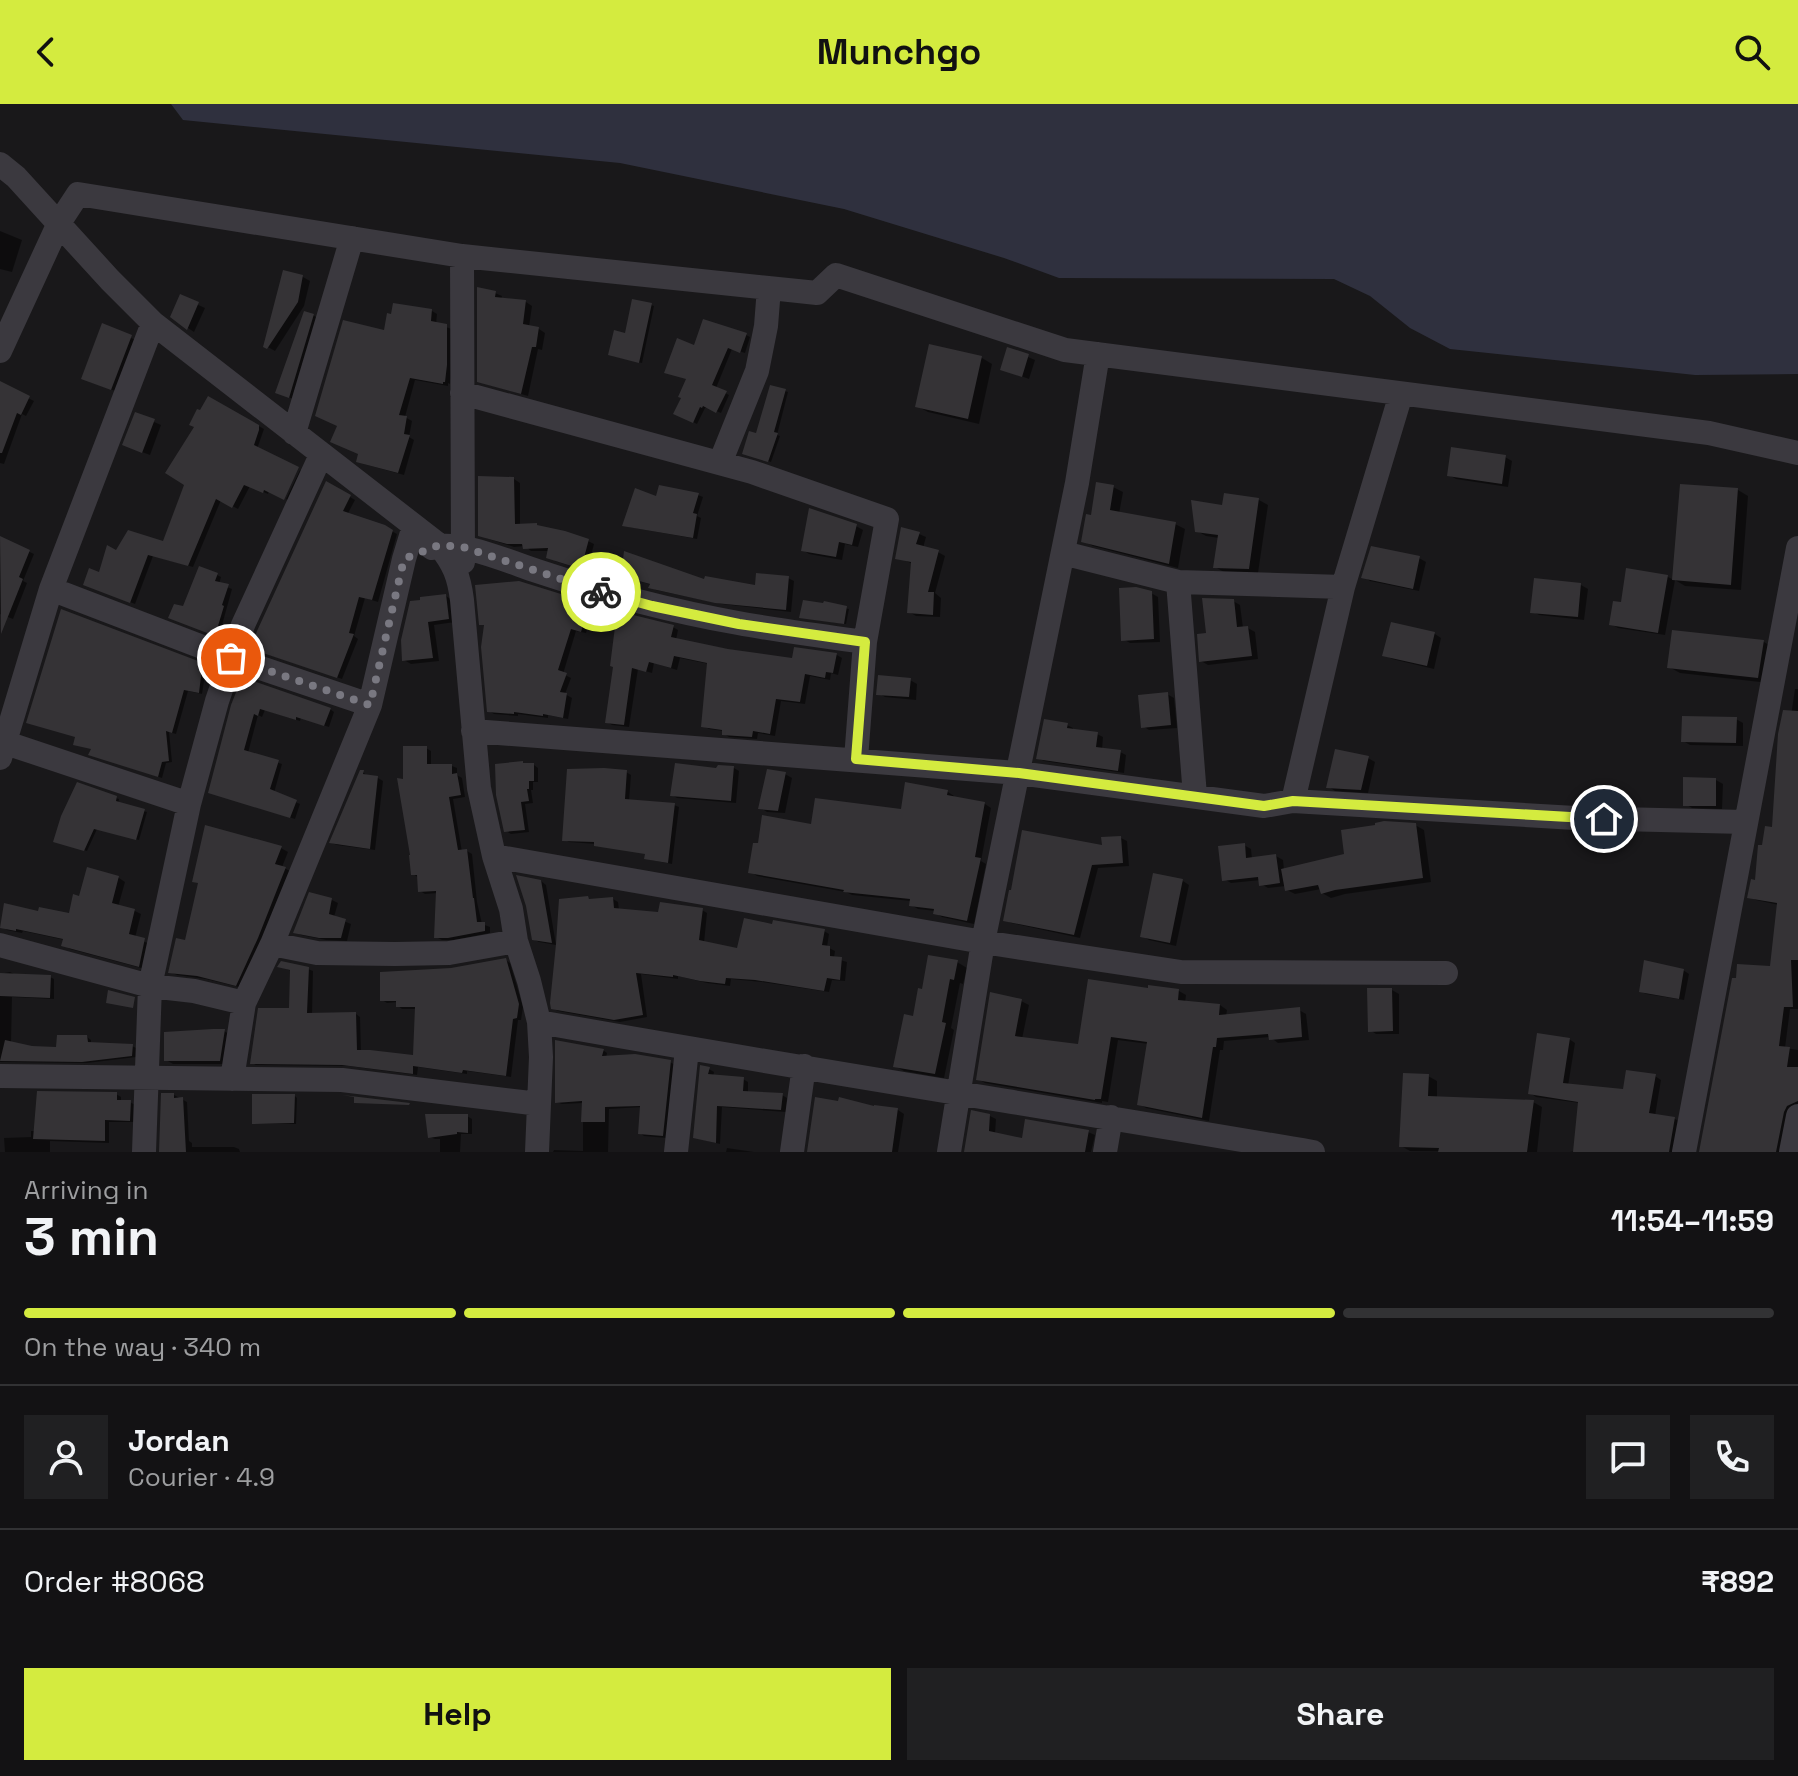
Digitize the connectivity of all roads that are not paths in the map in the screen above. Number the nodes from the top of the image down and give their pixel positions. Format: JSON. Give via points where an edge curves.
{"nodes":[{"id":1,"x":0,"y":164,"type":"edge"},
{"id":2,"x":59,"y":223,"type":"junction"},
{"id":3,"x":352,"y":238,"type":"junction"},
{"id":4,"x":462,"y":256,"type":"junction"},
{"id":5,"x":769,"y":288,"type":"junction"},
{"id":6,"x":153,"y":323,"type":"junction"},
{"id":7,"x":0,"y":351,"type":"edge"},
{"id":8,"x":1098,"y":354,"type":"junction"},
{"id":9,"x":462,"y":393,"type":"junction"},
{"id":10,"x":1401,"y":394,"type":"junction"},
{"id":11,"x":294,"y":433,"type":"junction"},
{"id":12,"x":1798,"y":453,"type":"edge"},
{"id":13,"x":321,"y":455,"type":"junction"},
{"id":14,"x":720,"y":463,"type":"junction"},
{"id":15,"x":414,"y":526,"type":"junction"},
{"id":16,"x":439,"y":545,"type":"junction"},
{"id":17,"x":463,"y":547,"type":"junction"},
{"id":18,"x":1798,"y":548,"type":"edge"},
{"id":19,"x":1063,"y":553,"type":"junction"},
{"id":20,"x":404,"y":559,"type":"junction"},
{"id":21,"x":1178,"y":582,"type":"junction"},
{"id":22,"x":1343,"y":587,"type":"junction"},
{"id":23,"x":51,"y":589,"type":"junction"},
{"id":24,"x":462,"y":600,"type":"junction"},
{"id":25,"x":865,"y":642,"type":"junction"},
{"id":26,"x":231,"y":658,"type":"junction"},
{"id":27,"x":370,"y":705,"type":"junction"},
{"id":28,"x":473,"y":731,"type":"junction"},
{"id":29,"x":3,"y":751,"type":"edge"},
{"id":30,"x":856,"y":759,"type":"junction"},
{"id":31,"x":1019,"y":773,"type":"junction"},
{"id":32,"x":1195,"y":796,"type":"junction"},
{"id":33,"x":1293,"y":801,"type":"junction"},
{"id":34,"x":189,"y":804,"type":"junction"},
{"id":35,"x":1745,"y":822,"type":"junction"},
{"id":36,"x":494,"y":856,"type":"junction"},
{"id":37,"x":516,"y":941,"type":"junction"},
{"id":38,"x":983,"y":942,"type":"junction"},
{"id":39,"x":272,"y":944,"type":"junction"},
{"id":40,"x":0,"y":945,"type":"edge"},
{"id":41,"x":1446,"y":973,"type":"dead end"},
{"id":42,"x":150,"y":986,"type":"junction"},
{"id":43,"x":244,"y":1003,"type":"junction"},
{"id":44,"x":539,"y":1022,"type":"junction"},
{"id":45,"x":687,"y":1049,"type":"junction"},
{"id":46,"x":804,"y":1066,"type":"junction"},
{"id":47,"x":0,"y":1076,"type":"edge"},
{"id":48,"x":146,"y":1078,"type":"junction"},
{"id":49,"x":232,"y":1079,"type":"junction"},
{"id":50,"x":958,"y":1092,"type":"junction"},
{"id":51,"x":539,"y":1104,"type":"junction"},
{"id":52,"x":1798,"y":1116,"type":"edge"},
{"id":53,"x":1111,"y":1117,"type":"junction"},
{"id":54,"x":144,"y":1152,"type":"edge"},
{"id":55,"x":537,"y":1152,"type":"edge"},
{"id":56,"x":676,"y":1152,"type":"edge"},
{"id":57,"x":792,"y":1152,"type":"edge"},
{"id":58,"x":949,"y":1152,"type":"edge"},
{"id":59,"x":1105,"y":1152,"type":"edge"},
{"id":60,"x":1313,"y":1152,"type":"edge"},
{"id":61,"x":1684,"y":1152,"type":"edge"},
{"id":62,"x":1791,"y":1152,"type":"edge"}],
"edges":[{"from":1,"to":2,"type":"street"},
{"from":2,"to":3,"type":"street","via":[[78,194]]},
{"from":2,"to":6,"type":"street"},
{"from":2,"to":7,"type":"street"},
{"from":3,"to":4,"type":"street"},
{"from":3,"to":11,"type":"street"},
{"from":4,"to":5,"type":"street"},
{"from":4,"to":9,"type":"street"},
{"from":5,"to":8,"type":"street","via":[[817,293],[836,275],[1065,350]]},
{"from":5,"to":14,"type":"street","via":[[757,371]]},
{"from":6,"to":11,"type":"street"},
{"from":6,"to":23,"type":"street"},
{"from":8,"to":10,"type":"street"},
{"from":8,"to":19,"type":"street"},
{"from":9,"to":14,"type":"street"},
{"from":9,"to":17,"type":"street"},
{"from":10,"to":12,"type":"street","via":[[1709,433]]},
{"from":10,"to":22,"type":"street"},
{"from":11,"to":13,"type":"street"},
{"from":13,"to":15,"type":"street"},
{"from":13,"to":26,"type":"street"},
{"from":14,"to":25,"type":"street","via":[[887,519]]},
{"from":15,"to":16,"type":"street"},
{"from":15,"to":20,"type":"street"},
{"from":16,"to":17,"type":"street"},
{"from":16,"to":20,"type":"street"},
{"from":16,"to":24,"type":"street","via":[[453,563]]},
{"from":17,"to":24,"type":"street"},
{"from":17,"to":25,"type":"street","via":[[652,606]]},
{"from":18,"to":35,"type":"street"},
{"from":19,"to":21,"type":"street"},
{"from":19,"to":31,"type":"street"},
{"from":20,"to":27,"type":"street"},
{"from":21,"to":22,"type":"street"},
{"from":21,"to":32,"type":"street"},
{"from":22,"to":33,"type":"street"},
{"from":23,"to":26,"type":"street"},
{"from":23,"to":29,"type":"street"},
{"from":24,"to":28,"type":"street"},
{"from":25,"to":30,"type":"street"},
{"from":26,"to":27,"type":"street"},
{"from":26,"to":34,"type":"street"},
{"from":27,"to":39,"type":"street"},
{"from":28,"to":30,"type":"street"},
{"from":28,"to":36,"type":"street"},
{"from":29,"to":34,"type":"street"},
{"from":30,"to":31,"type":"street"},
{"from":31,"to":32,"type":"street"},
{"from":31,"to":38,"type":"street"},
{"from":32,"to":33,"type":"street","via":[[1264,806]]},
{"from":33,"to":35,"type":"street"},
{"from":34,"to":42,"type":"street"},
{"from":35,"to":61,"type":"street"},
{"from":36,"to":37,"type":"street"},
{"from":36,"to":38,"type":"street"},
{"from":37,"to":39,"type":"street","via":[[449,953],[395,954],[317,953]]},
{"from":37,"to":44,"type":"street"},
{"from":38,"to":41,"type":"street","via":[[1181,972]]},
{"from":38,"to":50,"type":"street"},
{"from":39,"to":43,"type":"street"},
{"from":40,"to":42,"type":"street"},
{"from":42,"to":43,"type":"street"},
{"from":42,"to":48,"type":"street"},
{"from":43,"to":49,"type":"street"},
{"from":44,"to":45,"type":"street"},
{"from":44,"to":51,"type":"street"},
{"from":45,"to":46,"type":"street"},
{"from":45,"to":56,"type":"street"},
{"from":46,"to":50,"type":"street"},
{"from":46,"to":57,"type":"street"},
{"from":47,"to":48,"type":"street"},
{"from":48,"to":49,"type":"street"},
{"from":48,"to":54,"type":"street"},
{"from":49,"to":51,"type":"street","via":[[342,1080]]},
{"from":50,"to":53,"type":"street"},
{"from":50,"to":58,"type":"street"},
{"from":51,"to":55,"type":"street"},
{"from":52,"to":62,"type":"street"},
{"from":53,"to":59,"type":"street"},
{"from":53,"to":60,"type":"street"}]}
